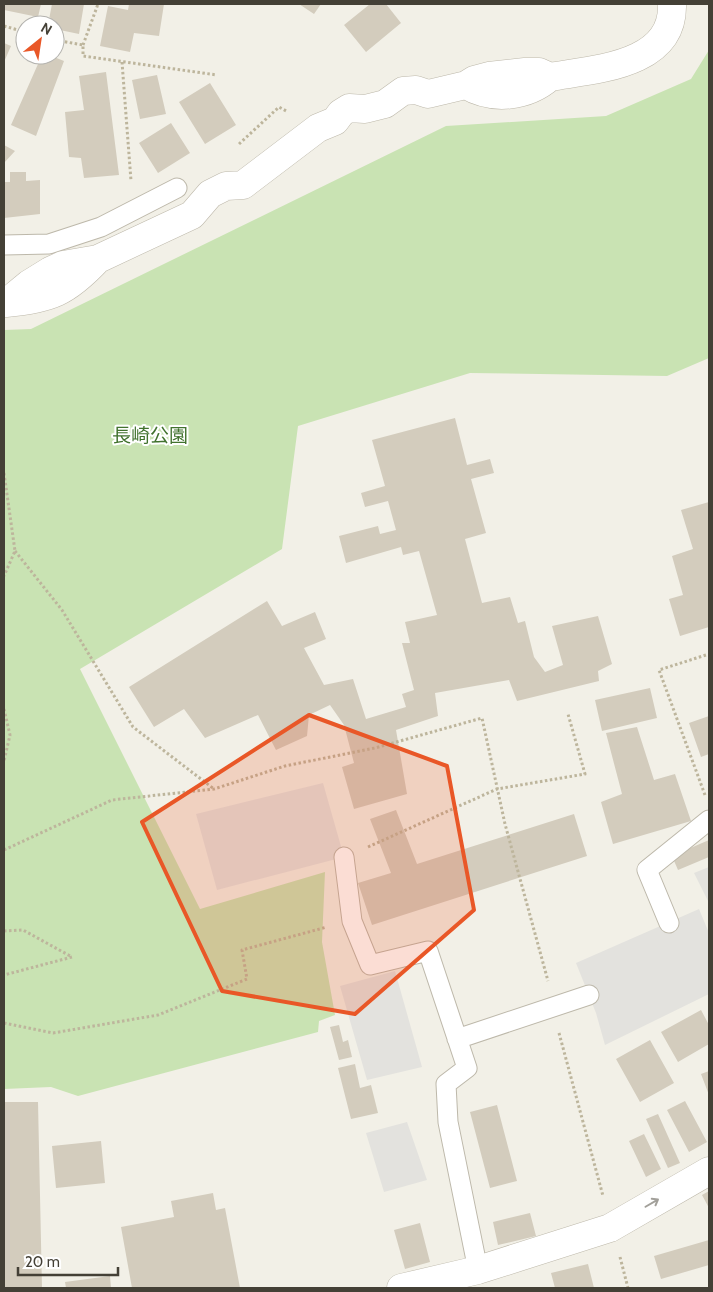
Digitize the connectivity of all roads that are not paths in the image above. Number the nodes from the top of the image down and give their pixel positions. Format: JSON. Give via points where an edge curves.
{"nodes":[{"id":1,"x":672,"y":4,"type":"edge"},
{"id":2,"x":177,"y":188,"type":"dead end"},
{"id":3,"x":4,"y":245,"type":"edge"},
{"id":4,"x":5,"y":303,"type":"edge"},
{"id":5,"x":709,"y":820,"type":"edge"},
{"id":6,"x":344,"y":857,"type":"road end"},
{"id":7,"x":669,"y":923,"type":"dead end"},
{"id":8,"x":589,"y":995,"type":"dead end"},
{"id":9,"x":457,"y":1039,"type":"junction"},
{"id":10,"x":709,"y":1171,"type":"edge"},
{"id":11,"x":478,"y":1270,"type":"junction"},
{"id":12,"x":401,"y":1288,"type":"edge"}],
"edges":[{"from":1,"to":4,"type":"street","via":[[667,28],[646,54],[625,63],[550,77],[539,72],[507,73],[428,94],[416,90],[403,91],[375,106],[349,108],[243,185],[226,186],[210,194],[192,215],[98,260],[50,270]]},
{"from":2,"to":3,"type":"lane","via":[[101,227],[49,244]]},
{"from":5,"to":7,"type":"lane","via":[[647,870]]},
{"from":6,"to":9,"type":"lane","via":[[352,921],[370,965],[428,951]]},
{"from":8,"to":9,"type":"lane"},
{"from":9,"to":11,"type":"lane","via":[[467,1068],[446,1084],[448,1122]]},
{"from":11,"to":10,"type":"street","one_way":true,"via":[[610,1228]]},
{"from":11,"to":12,"type":"street"}]}
